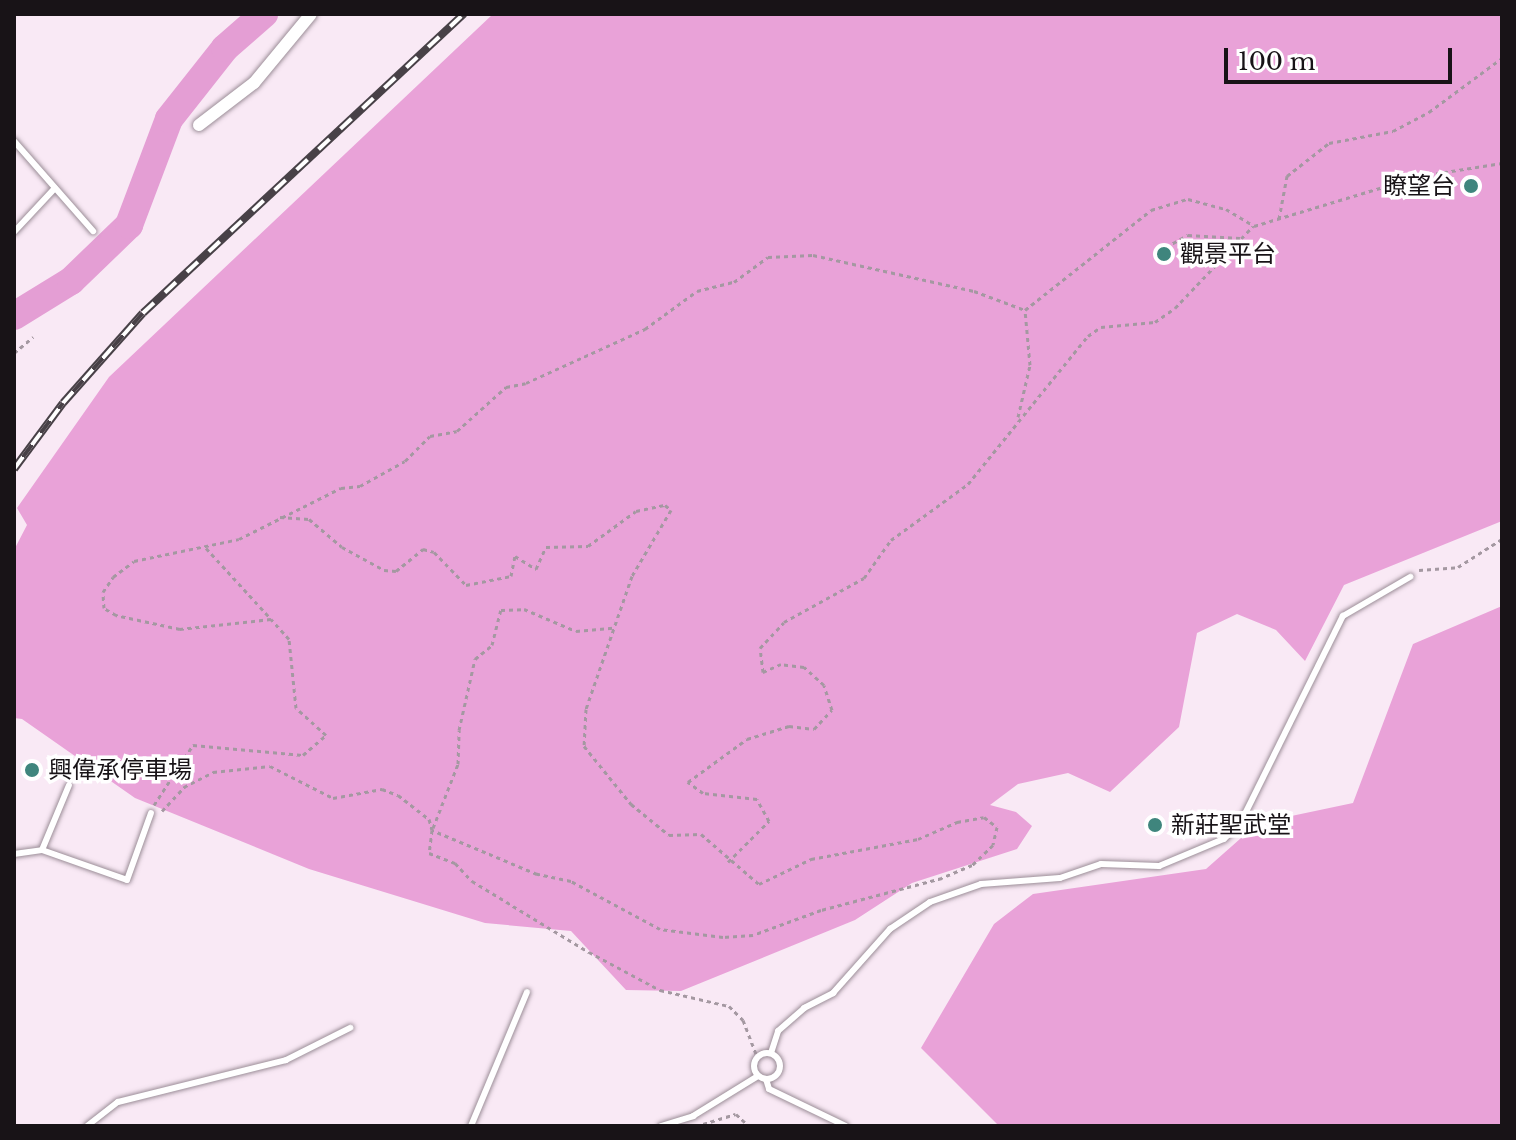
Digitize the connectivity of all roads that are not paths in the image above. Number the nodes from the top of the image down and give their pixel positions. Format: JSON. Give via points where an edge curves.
{"nodes":[{"id":1,"x":311,"y":14,"type":"edge"},
{"id":2,"x":199,"y":125,"type":"dead end"},
{"id":3,"x":14,"y":141,"type":"edge"},
{"id":4,"x":55,"y":188,"type":"junction"},
{"id":5,"x":93,"y":231,"type":"dead end"},
{"id":6,"x":14,"y":232,"type":"edge"},
{"id":7,"x":1410,"y":577,"type":"road end"},
{"id":8,"x":69,"y":785,"type":"dead end"},
{"id":9,"x":151,"y":813,"type":"road end"},
{"id":10,"x":42,"y":850,"type":"junction"},
{"id":11,"x":14,"y":854,"type":"edge"},
{"id":12,"x":527,"y":992,"type":"dead end"},
{"id":13,"x":350,"y":1028,"type":"dead end"},
{"id":14,"x":771,"y":1053,"type":"junction"},
{"id":15,"x":762,"y":1078,"type":"junction"},
{"id":16,"x":87,"y":1126,"type":"edge"},
{"id":17,"x":471,"y":1126,"type":"edge"},
{"id":18,"x":661,"y":1126,"type":"edge"},
{"id":19,"x":846,"y":1126,"type":"edge"}],
"edges":[{"from":1,"to":2,"type":"street","via":[[254,83]]},
{"from":3,"to":4,"type":"lane"},
{"from":4,"to":5,"type":"lane"},
{"from":4,"to":6,"type":"lane"},
{"from":7,"to":14,"type":"lane","via":[[1343,616],[1241,822],[1224,839],[1159,866],[1101,864],[1060,878],[981,884],[930,902],[890,929],[833,993],[804,1008],[778,1031]]},
{"from":8,"to":10,"type":"lane"},
{"from":9,"to":10,"type":"lane","via":[[127,880]]},
{"from":10,"to":11,"type":"lane"},
{"from":12,"to":17,"type":"lane"},
{"from":13,"to":16,"type":"lane","via":[[286,1060],[118,1102]]},
{"from":14,"to":15,"type":"lane","via":[[780,1066]]},
{"from":14,"to":15,"type":"lane","via":[[757,1056],[754,1069]]},
{"from":15,"to":18,"type":"lane","via":[[693,1116]]},
{"from":15,"to":19,"type":"lane","via":[[769,1089]]}]}
